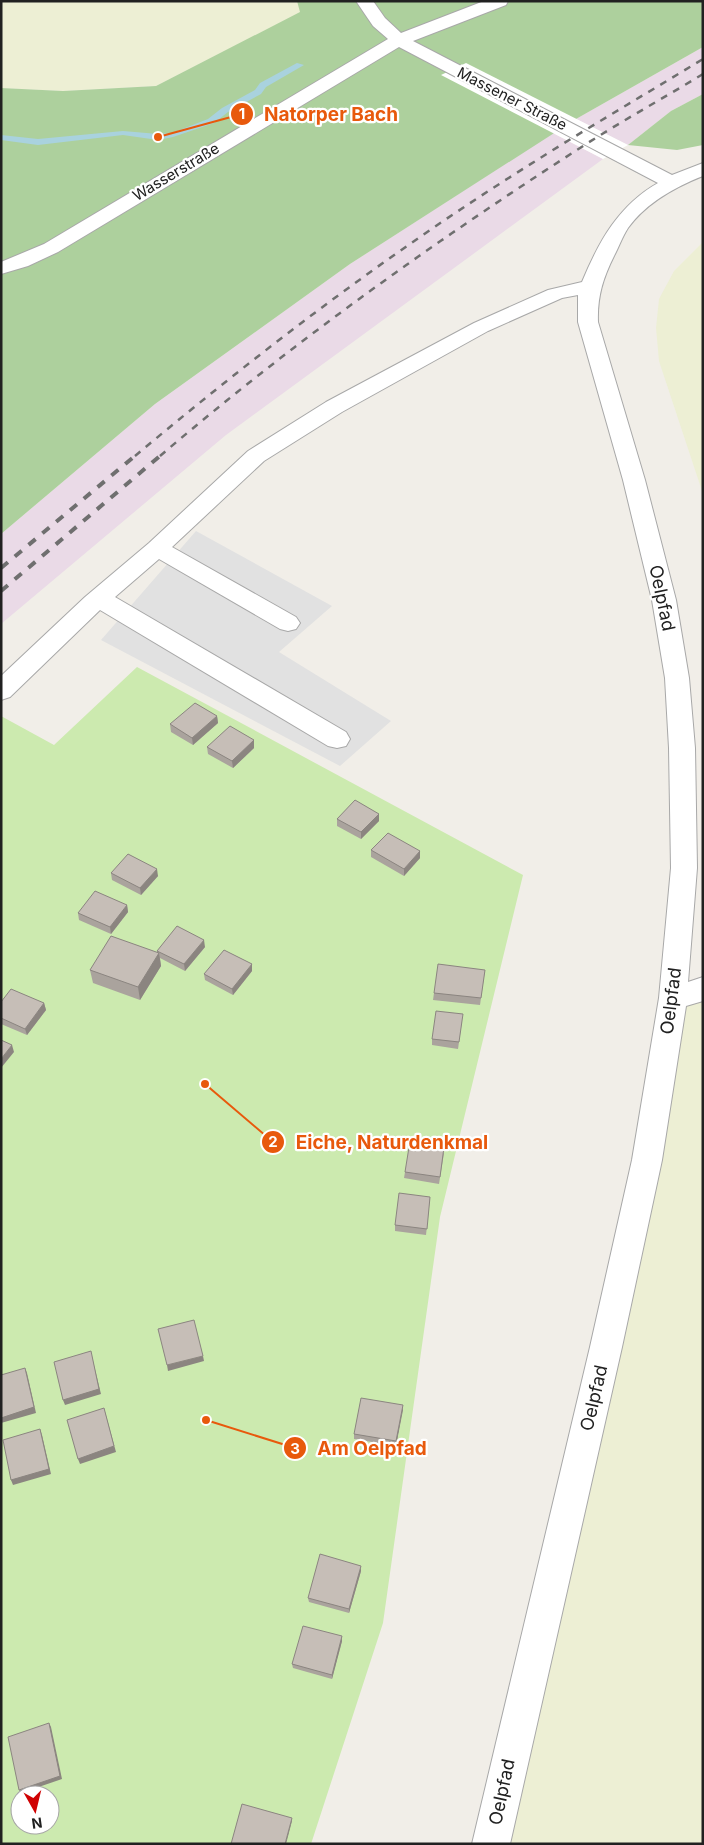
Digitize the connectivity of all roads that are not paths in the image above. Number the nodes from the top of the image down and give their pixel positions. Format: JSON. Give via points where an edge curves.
{"nodes":[{"id":1,"x":364,"y":1,"type":"edge"},
{"id":2,"x":500,"y":1,"type":"edge"},
{"id":3,"x":400,"y":40,"type":"junction"},
{"id":4,"x":703,"y":169,"type":"edge"},
{"id":5,"x":671,"y":182,"type":"junction"},
{"id":6,"x":1,"y":268,"type":"edge"},
{"id":7,"x":589,"y":286,"type":"junction"},
{"id":8,"x":157,"y":548,"type":"junction"},
{"id":9,"x":99,"y":598,"type":"junction"},
{"id":10,"x":288,"y":623,"type":"dead end"},
{"id":11,"x":1,"y":691,"type":"edge"},
{"id":12,"x":337,"y":738,"type":"dead end"},
{"id":13,"x":703,"y":989,"type":"edge"},
{"id":14,"x":673,"y":998,"type":"junction"},
{"id":15,"x":491,"y":1844,"type":"edge"}],
"edges":[{"from":1,"to":3,"type":"street","name":"Massener Straße","via":[[379,22]]},
{"from":2,"to":3,"type":"street","name":"Wasserstraße"},
{"from":3,"to":5,"type":"street","name":"Massener Straße"},
{"from":3,"to":6,"type":"street","name":"Wasserstraße","via":[[51,248]]},
{"from":4,"to":5,"type":"street","name":"Oelpfad"},
{"from":5,"to":7,"type":"street","name":"Oelpfad","via":[[640,204],[622,223]]},
{"from":7,"to":8,"type":"street","via":[[555,294],[481,327],[334,407],[256,456]]},
{"from":7,"to":14,"type":"street","name":"Oelpfad","via":[[588,322],[634,480],[664,600],[677,678],[684,868]]},
{"from":8,"to":9,"type":"street"},
{"from":8,"to":10,"type":"street"},
{"from":9,"to":11,"type":"street"},
{"from":9,"to":12,"type":"street"},
{"from":13,"to":14,"type":"street"},
{"from":14,"to":15,"type":"street","name":"Oelpfad","via":[[643,1179]]}]}
